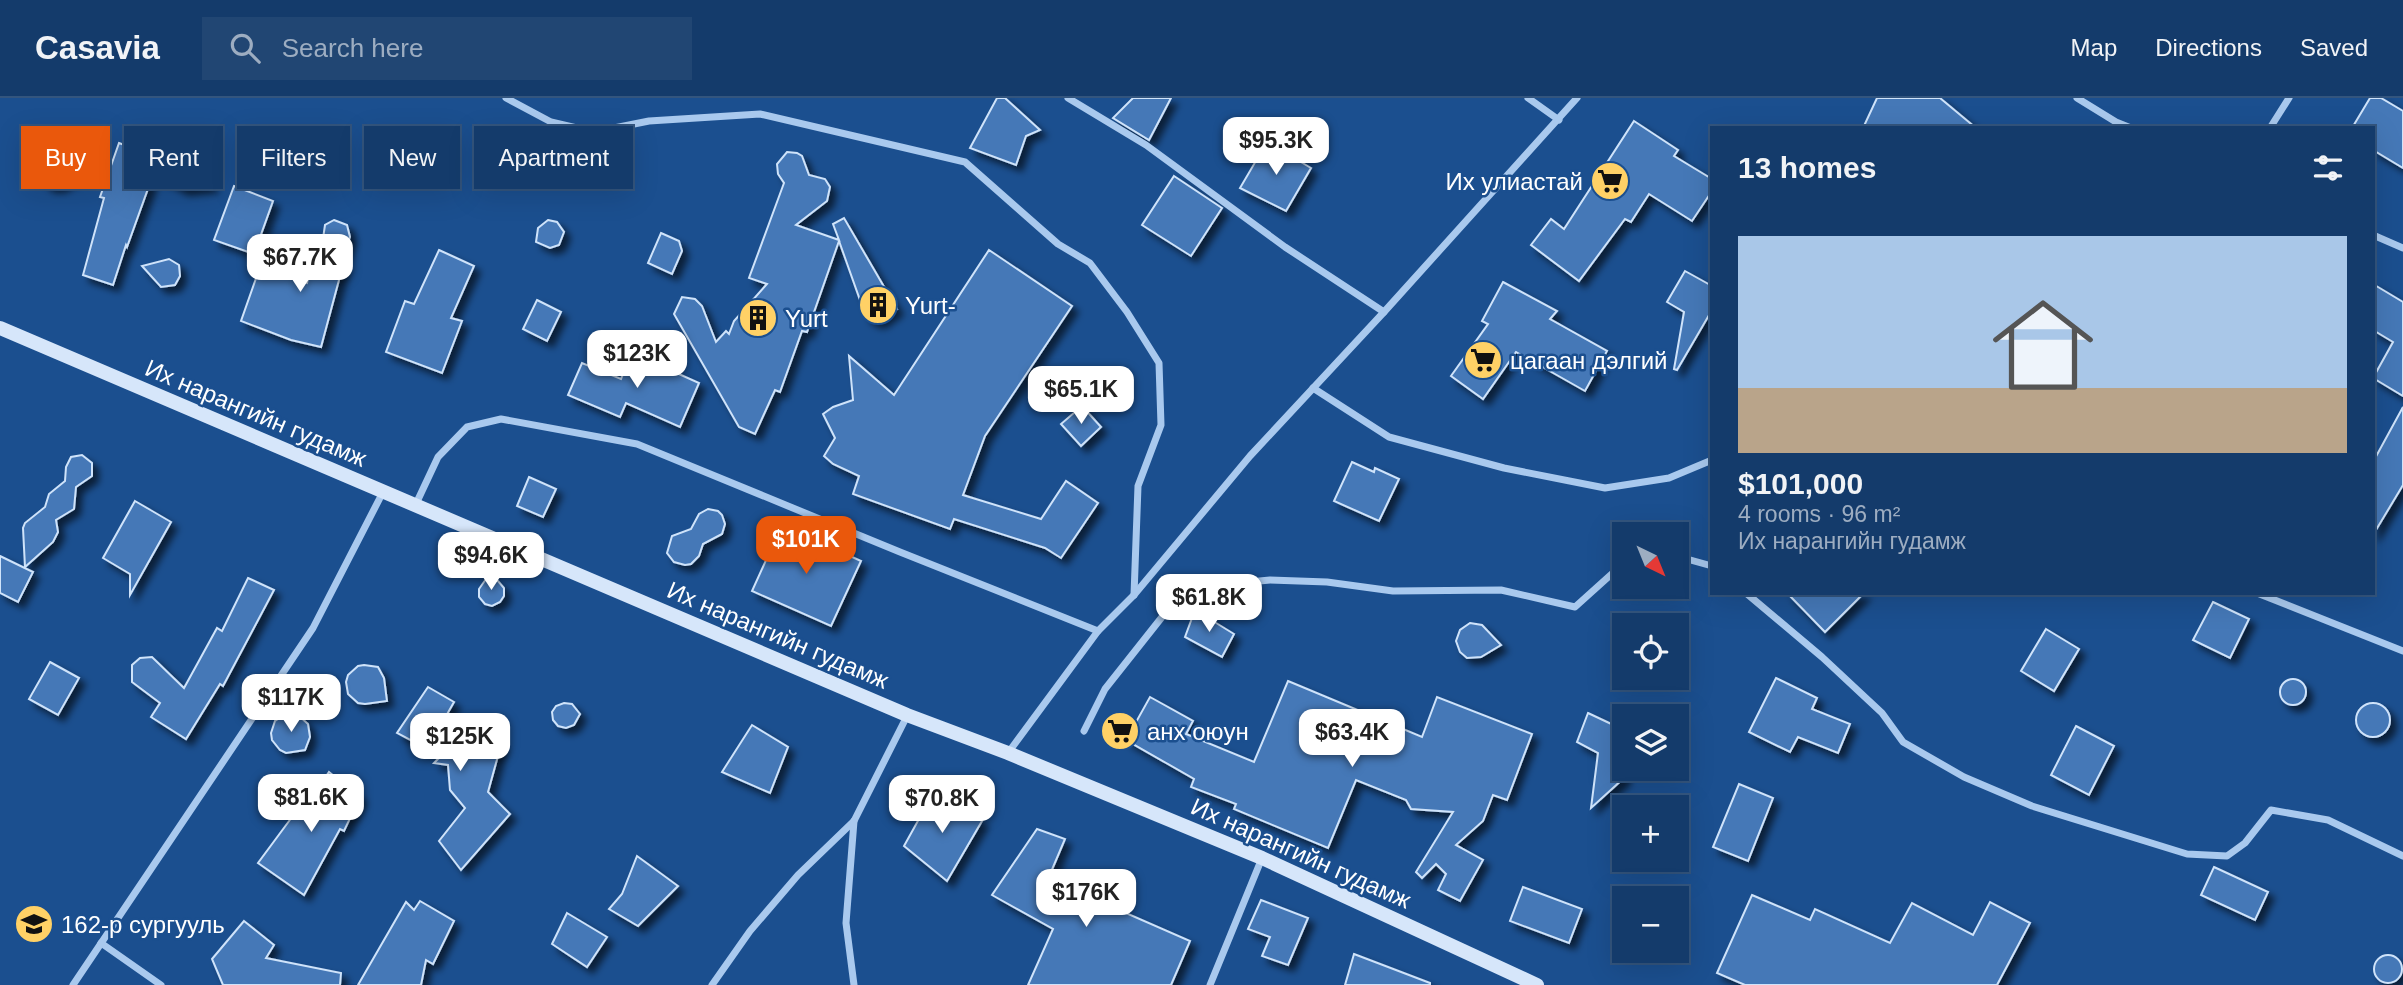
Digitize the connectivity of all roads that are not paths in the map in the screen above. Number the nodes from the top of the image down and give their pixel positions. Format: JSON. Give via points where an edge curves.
{"nodes":[{"id":1,"x":506,"y":98,"type":"edge"},
{"id":2,"x":1068,"y":98,"type":"edge"},
{"id":3,"x":1528,"y":98,"type":"edge"},
{"id":4,"x":1577,"y":98,"type":"edge"},
{"id":5,"x":2077,"y":98,"type":"edge"},
{"id":6,"x":2289,"y":98,"type":"edge"},
{"id":7,"x":1559,"y":120,"type":"junction"},
{"id":8,"x":2126,"y":126,"type":"edge"},
{"id":9,"x":2271,"y":126,"type":"edge"},
{"id":10,"x":2375,"y":236,"type":"edge"},
{"id":11,"x":2403,"y":248,"type":"edge"},
{"id":12,"x":1384,"y":312,"type":"junction"},
{"id":13,"x":0,"y":328,"type":"edge"},
{"id":14,"x":1313,"y":388,"type":"junction"},
{"id":15,"x":1710,"y":461,"type":"edge"},
{"id":16,"x":383,"y":492,"type":"junction"},
{"id":17,"x":415,"y":506,"type":"junction"},
{"id":18,"x":1689,"y":560,"type":"edge"},
{"id":19,"x":1710,"y":565,"type":"edge"},
{"id":20,"x":1612,"y":574,"type":"edge"},
{"id":21,"x":1134,"y":595,"type":"junction"},
{"id":22,"x":1748,"y":595,"type":"edge"},
{"id":23,"x":2262,"y":595,"type":"edge"},
{"id":24,"x":1098,"y":631,"type":"junction"},
{"id":25,"x":2403,"y":650,"type":"edge"},
{"id":26,"x":907,"y":715,"type":"junction"},
{"id":27,"x":1084,"y":731,"type":"dead end"},
{"id":28,"x":1008,"y":753,"type":"junction"},
{"id":29,"x":855,"y":821,"type":"junction"},
{"id":30,"x":2403,"y":856,"type":"edge"},
{"id":31,"x":1262,"y":858,"type":"junction"},
{"id":32,"x":101,"y":943,"type":"junction"},
{"id":33,"x":73,"y":985,"type":"edge"},
{"id":34,"x":161,"y":985,"type":"edge"},
{"id":35,"x":712,"y":985,"type":"edge"},
{"id":36,"x":854,"y":985,"type":"edge"},
{"id":37,"x":1210,"y":985,"type":"edge"},
{"id":38,"x":1537,"y":985,"type":"edge"}],
"edges":[{"from":1,"to":21,"type":"street","via":[[551,122],[594,132],[649,121],[760,114],[965,162],[1058,244],[1090,263],[1159,363],[1161,425],[1138,486]]},
{"from":2,"to":12,"type":"street","via":[[1146,145],[1284,247]]},
{"from":3,"to":7,"type":"street"},
{"from":4,"to":7,"type":"street"},
{"from":5,"to":8,"type":"street"},
{"from":6,"to":9,"type":"street"},
{"from":7,"to":12,"type":"street"},
{"from":10,"to":11,"type":"street"},
{"from":12,"to":14,"type":"street"},
{"from":13,"to":16,"type":"main road","name":"Их нарангийн гудамж"},
{"from":14,"to":15,"type":"street","via":[[1389,437],[1504,468],[1605,488],[1669,478]]},
{"from":14,"to":21,"type":"street"},
{"from":16,"to":17,"type":"main road","name":"Их нарангийн гудамж"},
{"from":16,"to":32,"type":"street","via":[[313,628]]},
{"from":17,"to":24,"type":"street","via":[[438,457],[467,427],[501,419],[637,444]]},
{"from":17,"to":26,"type":"main road","name":"Их нарангийн гудамж"},
{"from":18,"to":19,"type":"street"},
{"from":20,"to":27,"type":"street","via":[[1575,607],[1501,590],[1393,591],[1270,580],[1185,588],[1105,689]]},
{"from":21,"to":24,"type":"street"},
{"from":22,"to":30,"type":"street","via":[[1882,713],[1903,742],[1964,777],[2032,806],[2187,854],[2227,856],[2271,810],[2328,820]]},
{"from":23,"to":25,"type":"street"},
{"from":24,"to":28,"type":"street"},
{"from":26,"to":28,"type":"main road","name":"Их нарангийн гудамж"},
{"from":26,"to":29,"type":"street"},
{"from":28,"to":31,"type":"main road","name":"Их нарангийн гудамж"},
{"from":29,"to":35,"type":"street","via":[[798,875]]},
{"from":29,"to":36,"type":"street","via":[[846,923]]},
{"from":31,"to":37,"type":"street"},
{"from":31,"to":38,"type":"main road","name":"Их нарангийн гудамж"},
{"from":32,"to":33,"type":"street"},
{"from":32,"to":34,"type":"street"}]}
